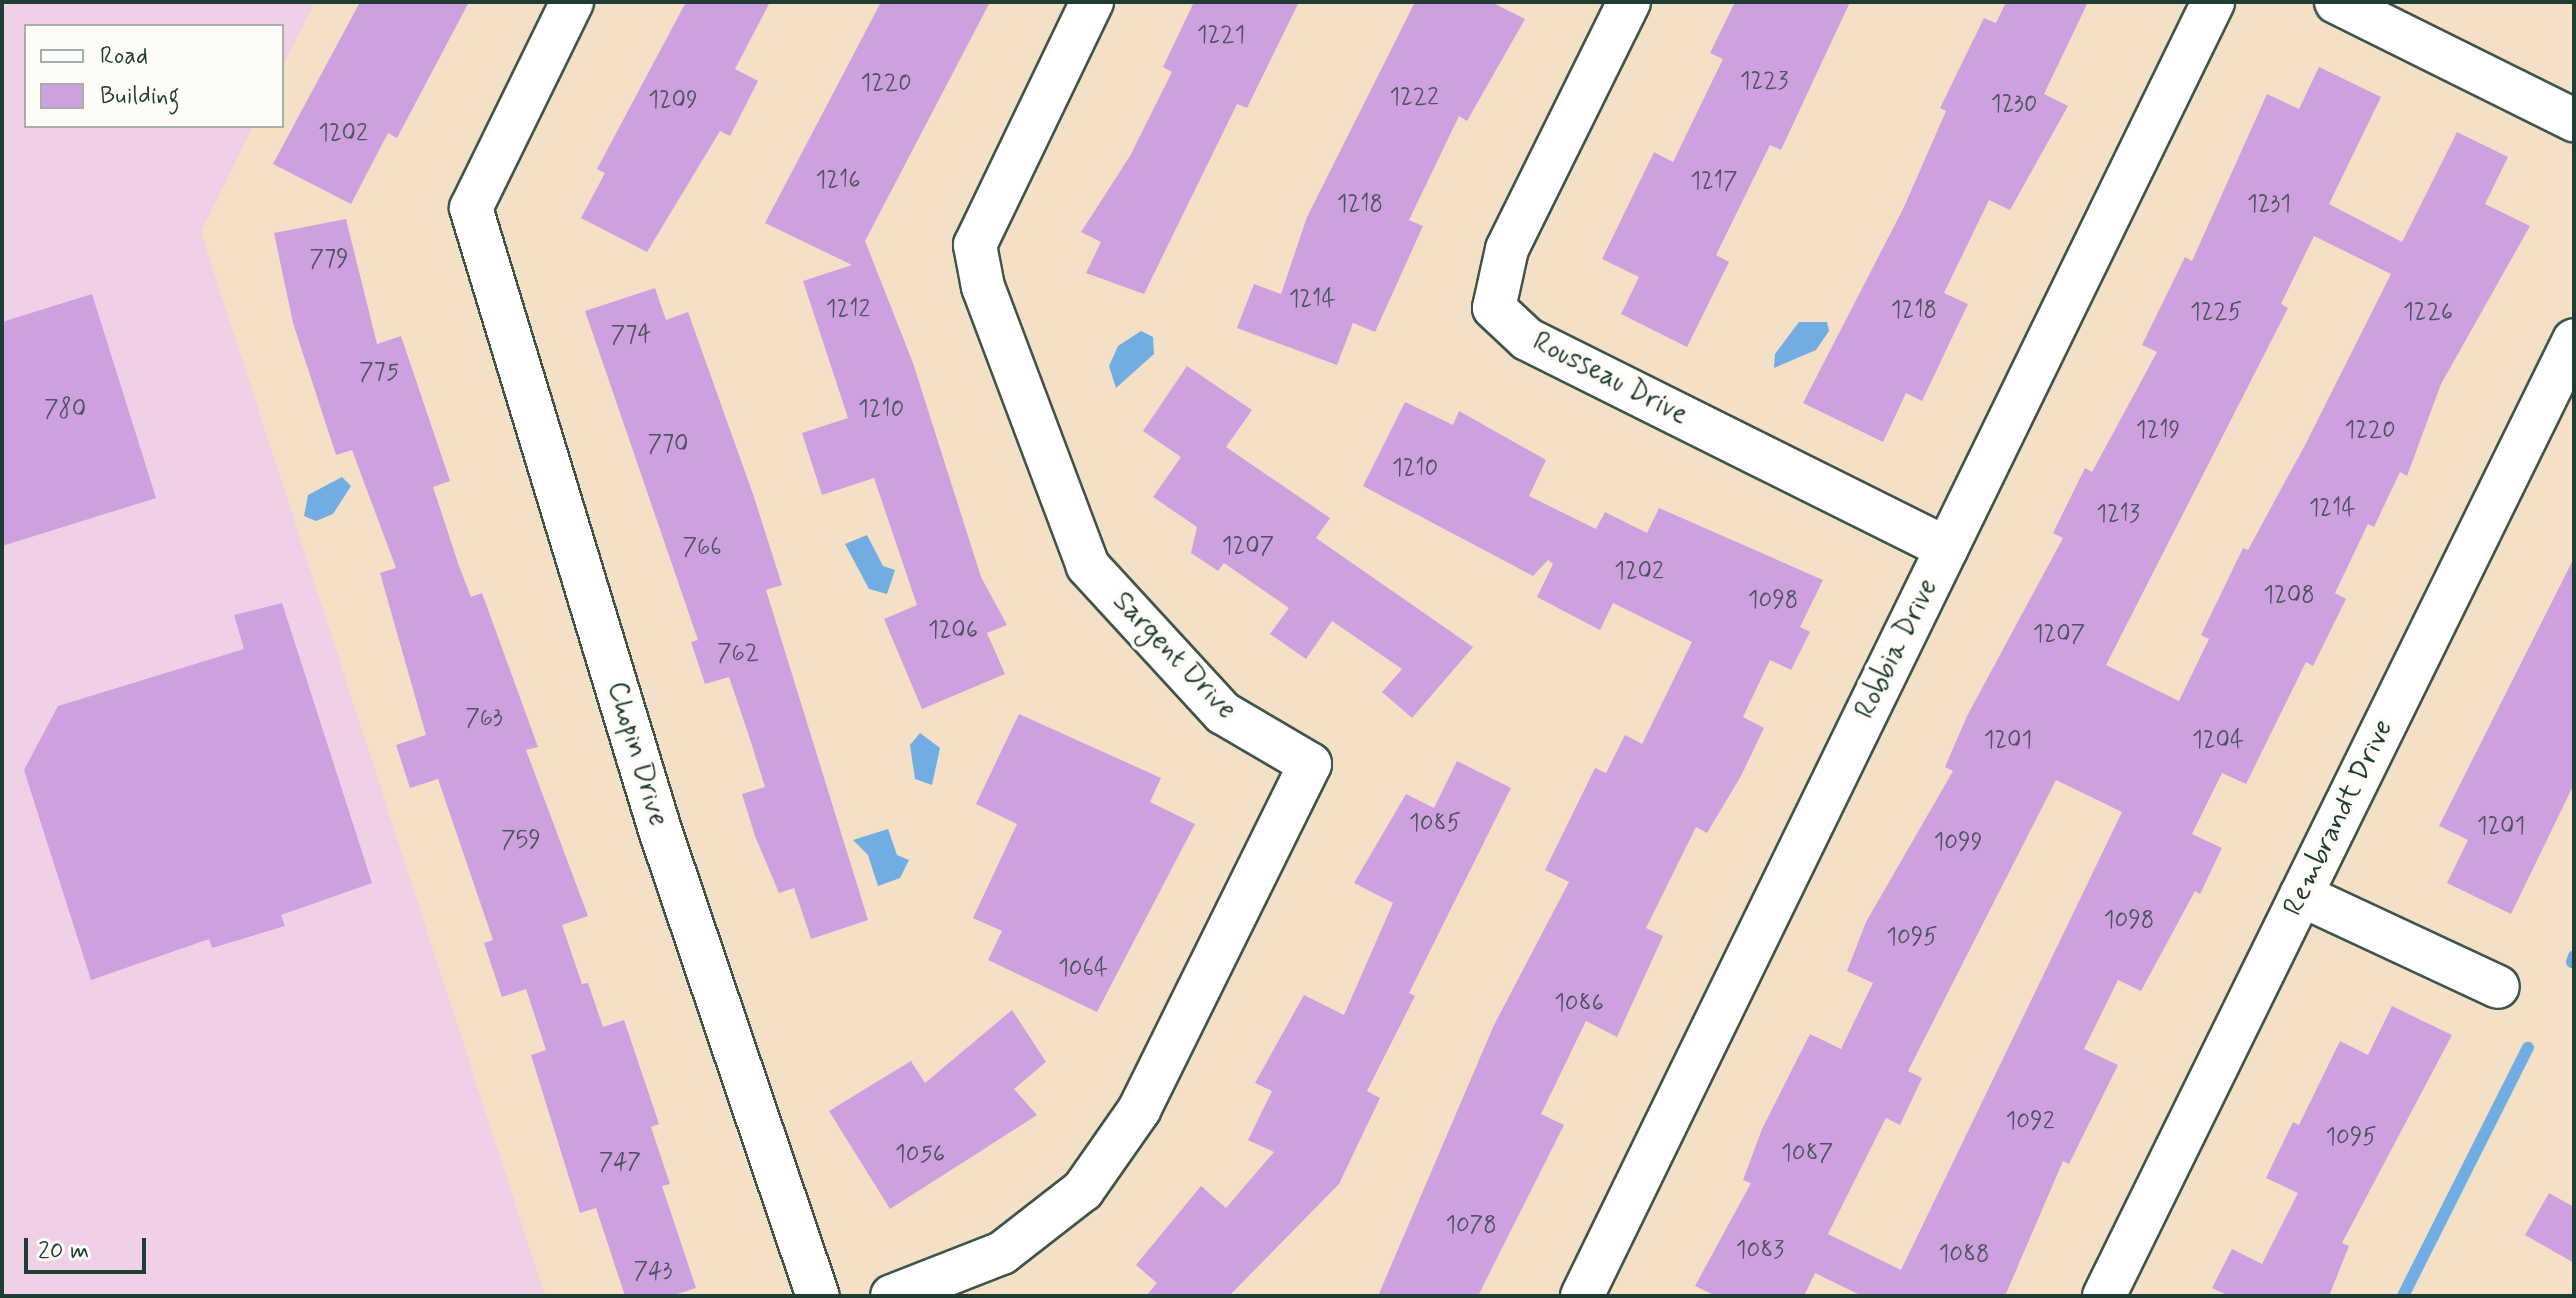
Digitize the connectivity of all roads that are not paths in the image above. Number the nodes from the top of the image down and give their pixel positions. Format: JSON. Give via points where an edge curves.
{"nodes":[{"id":1,"x":572,"y":2,"type":"edge"},
{"id":2,"x":1092,"y":2,"type":"edge"},
{"id":3,"x":1629,"y":2,"type":"edge"},
{"id":4,"x":2213,"y":2,"type":"edge"},
{"id":5,"x":2336,"y":2,"type":"edge"},
{"id":6,"x":2574,"y":120,"type":"edge"},
{"id":7,"x":2574,"y":340,"type":"edge"},
{"id":8,"x":1947,"y":548,"type":"junction"},
{"id":9,"x":2301,"y":895,"type":"junction"},
{"id":10,"x":2498,"y":987,"type":"dead end"},
{"id":11,"x":818,"y":1296,"type":"edge"},
{"id":12,"x":892,"y":1296,"type":"edge"},
{"id":13,"x":1582,"y":1296,"type":"edge"},
{"id":14,"x":2104,"y":1296,"type":"edge"}],
"edges":[{"from":1,"to":11,"type":"street","name":"Chopin Drive","via":[[471,208],[660,830]]},
{"from":2,"to":12,"type":"street","name":"Sargent Drive","via":[[975,245],[983,287],[1088,566],[1223,713],[1310,764],[1139,1110],[1083,1190],[1002,1253]]},
{"from":3,"to":8,"type":"street","name":"Rousseau Drive","via":[[1507,249],[1494,308],[1527,339]]},
{"from":4,"to":8,"type":"street","name":"Robbia Drive"},
{"from":5,"to":6,"type":"street"},
{"from":7,"to":9,"type":"street","name":"Rembrandt Drive"},
{"from":8,"to":13,"type":"street","name":"Robbia Drive"},
{"from":9,"to":10,"type":"street"},
{"from":9,"to":14,"type":"street","name":"Rembrandt Drive"}]}
